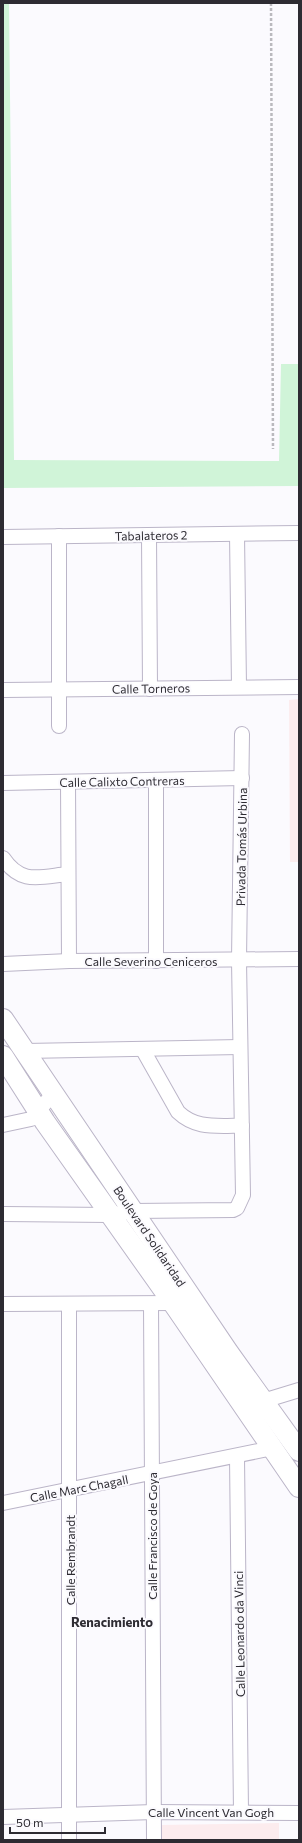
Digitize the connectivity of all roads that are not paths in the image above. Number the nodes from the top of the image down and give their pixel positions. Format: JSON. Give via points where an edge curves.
{"nodes":[{"id":1,"x":299,"y":533,"type":"edge"},
{"id":2,"x":237,"y":534,"type":"junction"},
{"id":3,"x":149,"y":535,"type":"junction"},
{"id":4,"x":59,"y":536,"type":"junction"},
{"id":5,"x":3,"y":537,"type":"edge"},
{"id":6,"x":239,"y":687,"type":"junction"},
{"id":7,"x":299,"y":687,"type":"edge"},
{"id":8,"x":150,"y":688,"type":"junction"},
{"id":9,"x":3,"y":690,"type":"edge"},
{"id":10,"x":59,"y":690,"type":"junction"},
{"id":11,"x":59,"y":726,"type":"dead end"},
{"id":12,"x":242,"y":734,"type":"dead end"},
{"id":13,"x":242,"y":778,"type":"junction"},
{"id":14,"x":156,"y":780,"type":"junction"},
{"id":15,"x":68,"y":782,"type":"junction"},
{"id":16,"x":3,"y":783,"type":"edge"},
{"id":17,"x":3,"y":858,"type":"edge"},
{"id":18,"x":68,"y":874,"type":"junction"},
{"id":19,"x":299,"y":959,"type":"edge"},
{"id":20,"x":156,"y":960,"type":"junction"},
{"id":21,"x":239,"y":960,"type":"junction"},
{"id":22,"x":69,"y":961,"type":"junction"},
{"id":23,"x":3,"y":964,"type":"edge"},
{"id":24,"x":3,"y":1018,"type":"edge"},
{"id":25,"x":240,"y":1047,"type":"junction"},
{"id":26,"x":143,"y":1050,"type":"junction"},
{"id":27,"x":25,"y":1051,"type":"junction"},
{"id":28,"x":3,"y":1056,"type":"edge"},
{"id":29,"x":54,"y":1093,"type":"junction"},
{"id":30,"x":39,"y":1111,"type":"junction"},
{"id":31,"x":3,"y":1125,"type":"edge"},
{"id":32,"x":242,"y":1126,"type":"junction"},
{"id":33,"x":133,"y":1211,"type":"junction"},
{"id":34,"x":3,"y":1214,"type":"edge"},
{"id":35,"x":109,"y":1215,"type":"junction"},
{"id":36,"x":173,"y":1303,"type":"junction"},
{"id":37,"x":3,"y":1304,"type":"edge"},
{"id":38,"x":69,"y":1304,"type":"junction"},
{"id":39,"x":151,"y":1304,"type":"junction"},
{"id":40,"x":220,"y":1357,"type":"junction"},
{"id":41,"x":299,"y":1390,"type":"edge"},
{"id":42,"x":263,"y":1401,"type":"junction"},
{"id":43,"x":272,"y":1448,"type":"junction"},
{"id":44,"x":299,"y":1452,"type":"edge"},
{"id":45,"x":237,"y":1457,"type":"junction"},
{"id":46,"x":152,"y":1474,"type":"junction"},
{"id":47,"x":299,"y":1488,"type":"edge"},
{"id":48,"x":70,"y":1490,"type":"junction"},
{"id":49,"x":3,"y":1503,"type":"edge"},
{"id":50,"x":154,"y":1812,"type":"junction"},
{"id":51,"x":241,"y":1812,"type":"junction"},
{"id":52,"x":299,"y":1813,"type":"edge"},
{"id":53,"x":69,"y":1814,"type":"junction"},
{"id":54,"x":3,"y":1817,"type":"edge"},
{"id":55,"x":69,"y":1840,"type":"edge"},
{"id":56,"x":154,"y":1840,"type":"edge"}],
"edges":[{"from":1,"to":2,"type":"street","name":"Tabalateros 2"},
{"from":2,"to":3,"type":"street","name":"Tabalateros 2"},
{"from":2,"to":6,"type":"street"},
{"from":3,"to":4,"type":"street","name":"Tabalateros 2"},
{"from":3,"to":8,"type":"street"},
{"from":4,"to":5,"type":"street","name":"Tabalateros 2"},
{"from":4,"to":10,"type":"street"},
{"from":6,"to":7,"type":"street","name":"Calle Torneros"},
{"from":6,"to":8,"type":"street","name":"Calle Torneros"},
{"from":8,"to":10,"type":"street","name":"Calle Torneros"},
{"from":9,"to":10,"type":"street","name":"Calle Torneros"},
{"from":10,"to":11,"type":"street"},
{"from":12,"to":13,"type":"street","name":"Privada Tomás Urbina"},
{"from":13,"to":14,"type":"street","name":"Calle Calixto Contreras"},
{"from":13,"to":21,"type":"street","name":"Privada Tomás Urbina"},
{"from":14,"to":15,"type":"street","name":"Calle Calixto Contreras"},
{"from":14,"to":20,"type":"street"},
{"from":15,"to":16,"type":"street","name":"Calle Calixto Contreras"},
{"from":15,"to":18,"type":"street"},
{"from":17,"to":18,"type":"street","via":[[10,869],[29,878]]},
{"from":18,"to":22,"type":"street"},
{"from":19,"to":21,"type":"street","name":"Calle Severino Ceniceros"},
{"from":20,"to":21,"type":"street","name":"Calle Severino Ceniceros"},
{"from":20,"to":22,"type":"street","name":"Calle Severino Ceniceros"},
{"from":21,"to":25,"type":"street","name":"Privada Tomás Urbina"},
{"from":22,"to":23,"type":"street","name":"Calle Severino Ceniceros"},
{"from":24,"to":27,"type":"main road","name":"Boulevard Solidaridad"},
{"from":25,"to":26,"type":"street"},
{"from":25,"to":32,"type":"street","name":"Privada Tomás Urbina"},
{"from":26,"to":27,"type":"street"},
{"from":26,"to":32,"type":"street","via":[[178,1112],[187,1120],[198,1125]]},
{"from":27,"to":29,"type":"main road","name":"Boulevard Solidaridad"},
{"from":28,"to":30,"type":"main road","name":"Boulevard Solidaridad"},
{"from":29,"to":30,"type":"street"},
{"from":29,"to":33,"type":"main road","name":"Boulevard Solidaridad"},
{"from":30,"to":31,"type":"street","via":[[25,1122]]},
{"from":30,"to":35,"type":"main road","name":"Boulevard Solidaridad"},
{"from":32,"to":33,"type":"street","via":[[243,1195],[238,1208]]},
{"from":33,"to":35,"type":"street"},
{"from":33,"to":40,"type":"main road","name":"Boulevard Solidaridad"},
{"from":34,"to":35,"type":"street"},
{"from":35,"to":36,"type":"main road","name":"Boulevard Solidaridad"},
{"from":36,"to":39,"type":"street"},
{"from":36,"to":40,"type":"main road","name":"Boulevard Solidaridad"},
{"from":37,"to":38,"type":"street"},
{"from":38,"to":39,"type":"street"},
{"from":38,"to":48,"type":"street","name":"Calle Rembrandt"},
{"from":39,"to":46,"type":"street","name":"Calle Francisco de Goya"},
{"from":40,"to":42,"type":"main road","name":"Boulevard Solidaridad"},
{"from":40,"to":43,"type":"main road","name":"Boulevard Solidaridad"},
{"from":41,"to":42,"type":"street"},
{"from":42,"to":44,"type":"main road","name":"Boulevard Solidaridad"},
{"from":43,"to":45,"type":"street","name":"Calle Marc Chagall"},
{"from":43,"to":47,"type":"main road","name":"Boulevard Solidaridad"},
{"from":45,"to":46,"type":"street","name":"Calle Marc Chagall"},
{"from":45,"to":51,"type":"street","name":"Calle Leonardo da Vinci"},
{"from":46,"to":48,"type":"street","name":"Calle Marc Chagall"},
{"from":46,"to":50,"type":"street","name":"Calle Francisco de Goya"},
{"from":48,"to":49,"type":"street","name":"Calle Marc Chagall"},
{"from":48,"to":53,"type":"street","name":"Calle Rembrandt"},
{"from":50,"to":51,"type":"street","name":"Calle Vincent Van Gogh"},
{"from":50,"to":53,"type":"street","name":"Calle Vincent Van Gogh"},
{"from":50,"to":56,"type":"street","name":"Calle Francisco de Goya"},
{"from":51,"to":52,"type":"street","name":"Calle Vincent Van Gogh"},
{"from":53,"to":54,"type":"street","name":"Calle Vincent Van Gogh"},
{"from":53,"to":55,"type":"street","name":"Calle Rembrandt"}]}
